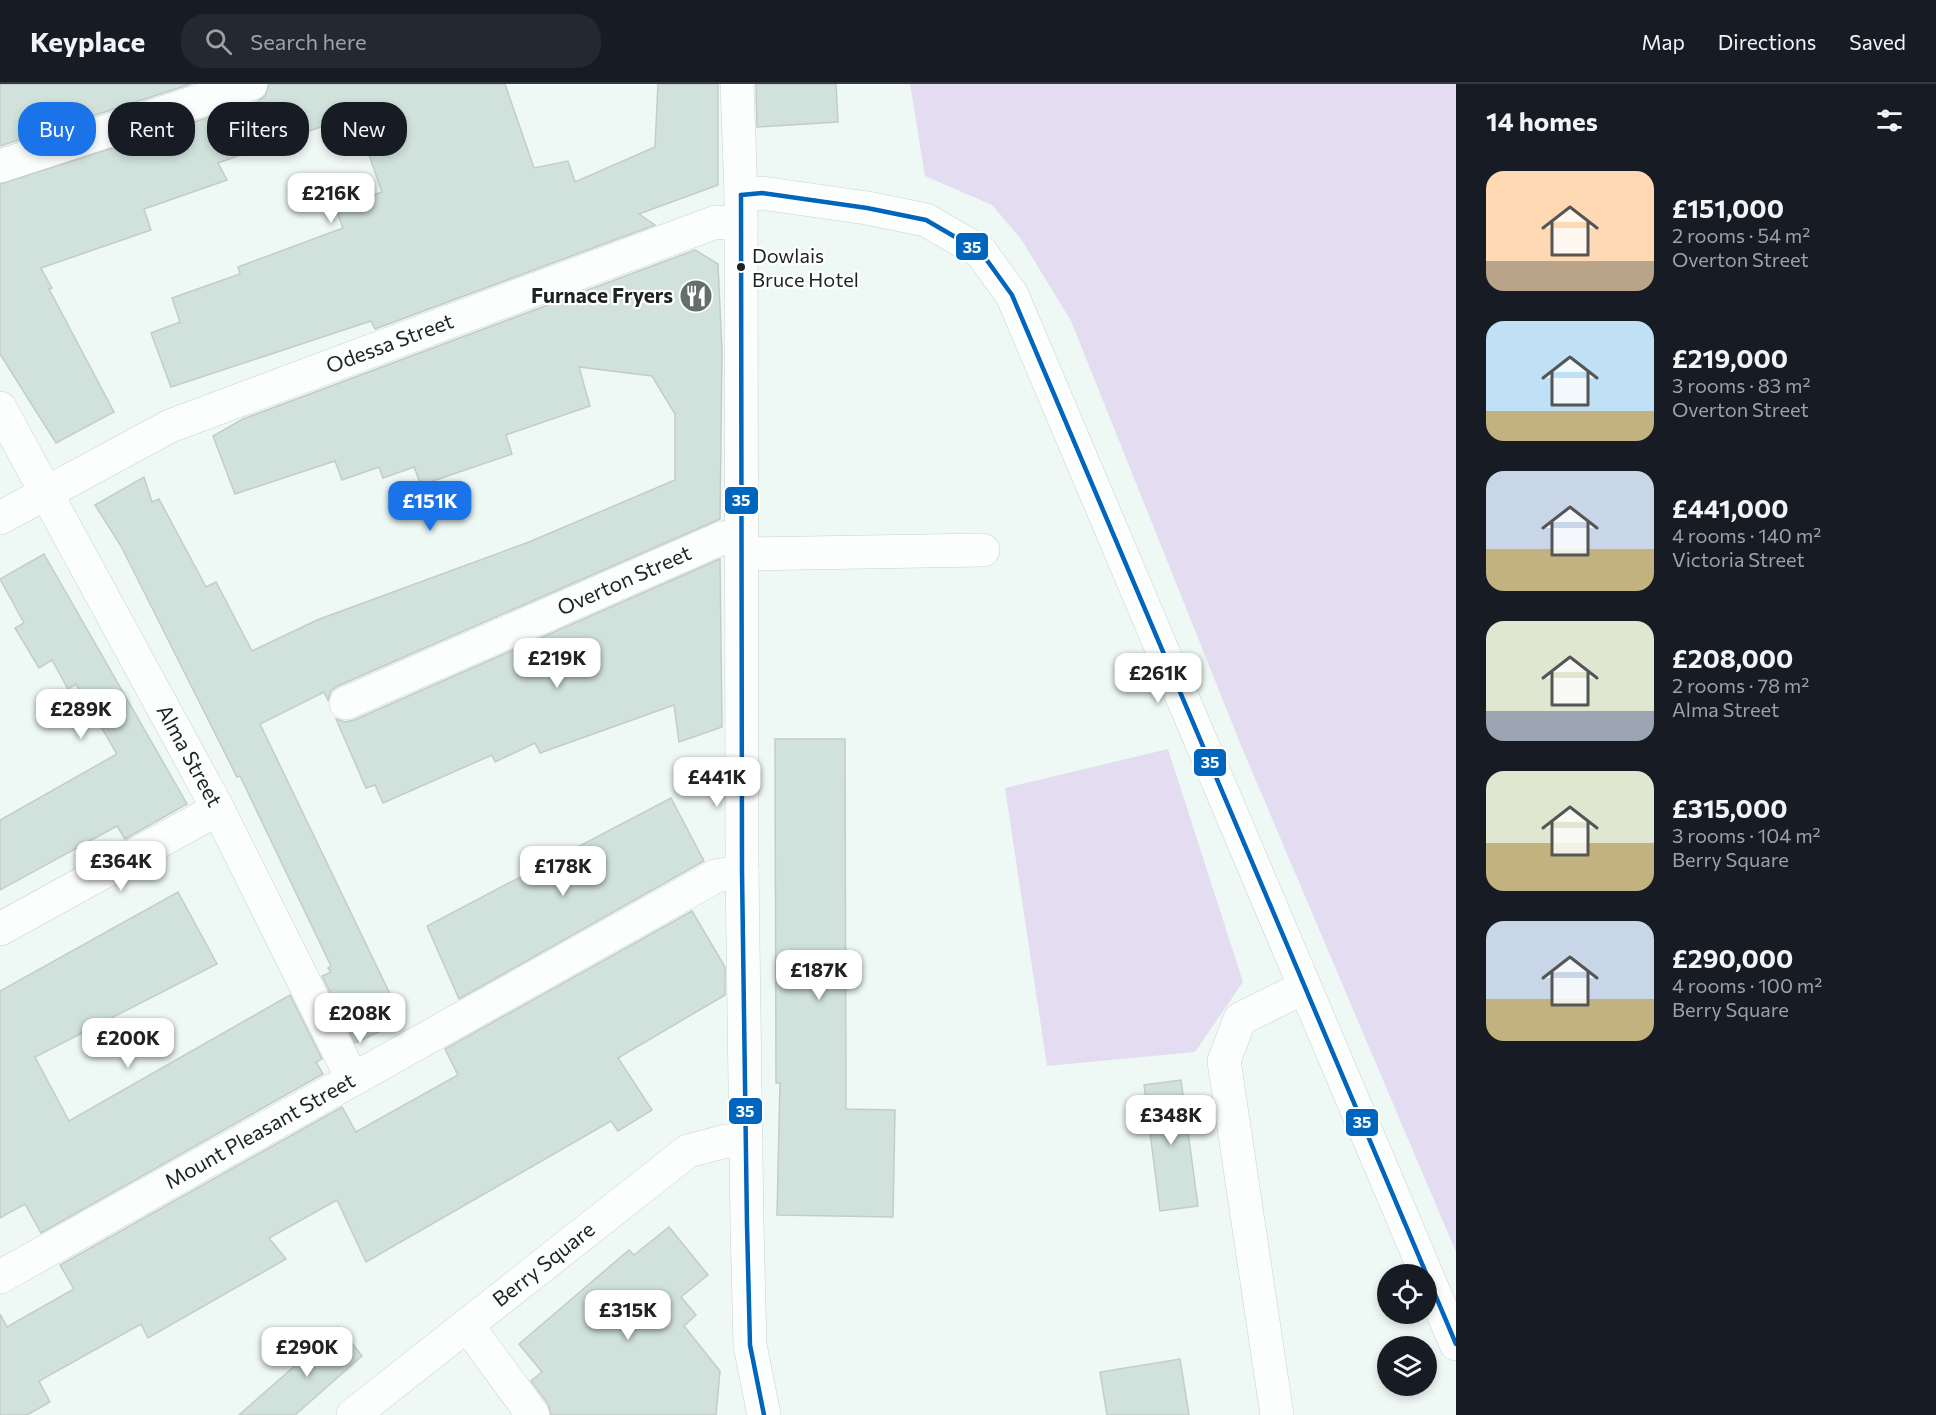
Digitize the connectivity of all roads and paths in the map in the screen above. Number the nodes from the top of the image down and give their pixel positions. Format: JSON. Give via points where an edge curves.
{"nodes":[{"id":1,"x":251,"y":84,"type":"edge"},
{"id":2,"x":737,"y":84,"type":"edge"},
{"id":3,"x":0,"y":166,"type":"edge"},
{"id":4,"x":741,"y":209,"type":"junction"},
{"id":5,"x":0,"y":408,"type":"edge"},
{"id":6,"x":46,"y":492,"type":"junction"},
{"id":7,"x":0,"y":518,"type":"edge"},
{"id":8,"x":741,"y":545,"type":"junction"},
{"id":9,"x":982,"y":550,"type":"dead end"},
{"id":10,"x":346,"y":703,"type":"dead end"},
{"id":11,"x":218,"y":809,"type":"junction"},
{"id":12,"x":742,"y":871,"type":"junction"},
{"id":13,"x":0,"y":929,"type":"edge"},
{"id":14,"x":1305,"y":987,"type":"junction"},
{"id":15,"x":352,"y":1078,"type":"junction"},
{"id":16,"x":746,"y":1142,"type":"junction"},
{"id":17,"x":0,"y":1277,"type":"edge"},
{"id":18,"x":467,"y":1325,"type":"junction"},
{"id":19,"x":1456,"y":1344,"type":"edge"},
{"id":20,"x":353,"y":1415,"type":"edge"},
{"id":21,"x":533,"y":1415,"type":"edge"},
{"id":22,"x":764,"y":1415,"type":"edge"},
{"id":23,"x":1277,"y":1415,"type":"edge"}],
"edges":[{"from":1,"to":3,"type":"street"},
{"from":2,"to":4,"type":"street"},
{"from":4,"to":6,"type":"street","name":"Odessa Street","via":[[716,222],[170,426]]},
{"from":4,"to":8,"type":"street"},
{"from":4,"to":14,"type":"street","name":"Odessa Street","via":[[762,193],[867,207],[927,220],[981,252],[1012,295]]},
{"from":5,"to":6,"type":"street","name":"Alma Street"},
{"from":6,"to":7,"type":"street","name":"Odessa Street"},
{"from":6,"to":11,"type":"street","name":"Alma Street"},
{"from":8,"to":9,"type":"street","name":"Overton Street"},
{"from":8,"to":10,"type":"street","name":"Overton Street","via":[[722,538]]},
{"from":8,"to":12,"type":"street"},
{"from":11,"to":13,"type":"street"},
{"from":11,"to":15,"type":"street","name":"Alma Street"},
{"from":12,"to":15,"type":"street","name":"Mount Pleasant Street","via":[[716,876]]},
{"from":12,"to":16,"type":"street"},
{"from":14,"to":19,"type":"street","name":"Odessa Street"},
{"from":14,"to":23,"type":"street","via":[[1240,1019],[1224,1061]]},
{"from":15,"to":17,"type":"street","name":"Mount Pleasant Street"},
{"from":16,"to":18,"type":"street","name":"Berry Square","via":[[726,1141],[688,1151]]},
{"from":16,"to":22,"type":"street","via":[[750,1345]]},
{"from":18,"to":20,"type":"street","name":"Berry Square"},
{"from":18,"to":21,"type":"street"}]}
